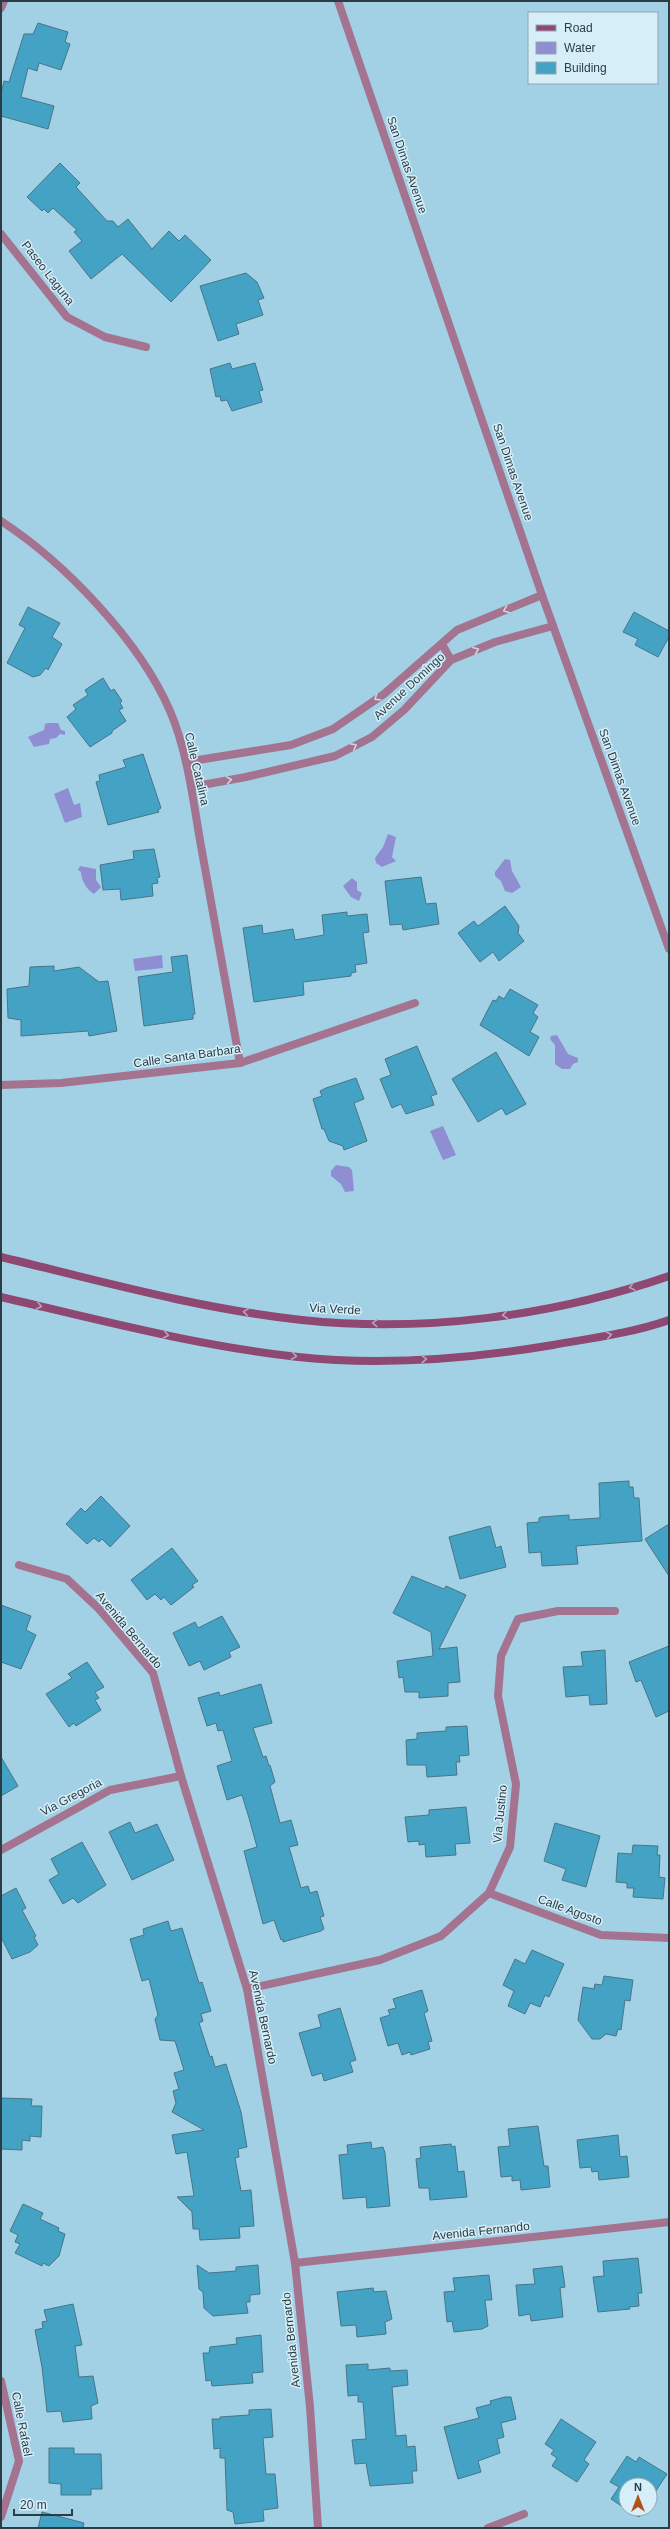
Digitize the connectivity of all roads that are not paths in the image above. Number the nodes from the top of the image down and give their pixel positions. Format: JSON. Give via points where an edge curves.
{"nodes":[{"id":1,"x":4,"y":1,"type":"edge"},
{"id":2,"x":338,"y":1,"type":"edge"},
{"id":3,"x":1,"y":8,"type":"edge"},
{"id":4,"x":1,"y":234,"type":"edge"},
{"id":5,"x":146,"y":347,"type":"dead end"},
{"id":6,"x":1,"y":521,"type":"edge"},
{"id":7,"x":542,"y":595,"type":"junction"},
{"id":8,"x":553,"y":626,"type":"junction"},
{"id":9,"x":442,"y":644,"type":"junction"},
{"id":10,"x":451,"y":660,"type":"junction"},
{"id":11,"x":186,"y":762,"type":"junction"},
{"id":12,"x":191,"y":787,"type":"junction"},
{"id":13,"x":669,"y":949,"type":"edge"},
{"id":14,"x":416,"y":1003,"type":"dead end"},
{"id":15,"x":240,"y":1063,"type":"junction"},
{"id":16,"x":1,"y":1085,"type":"edge"},
{"id":17,"x":1,"y":1258,"type":"edge"},
{"id":18,"x":669,"y":1276,"type":"edge"},
{"id":19,"x":1,"y":1297,"type":"edge"},
{"id":20,"x":669,"y":1320,"type":"edge"},
{"id":21,"x":19,"y":1565,"type":"dead end"},
{"id":22,"x":615,"y":1610,"type":"dead end"},
{"id":23,"x":181,"y":1776,"type":"junction"},
{"id":24,"x":1,"y":1850,"type":"edge"},
{"id":25,"x":489,"y":1893,"type":"junction"},
{"id":26,"x":669,"y":1938,"type":"edge"},
{"id":27,"x":247,"y":1989,"type":"junction"},
{"id":28,"x":669,"y":2222,"type":"edge"},
{"id":29,"x":295,"y":2263,"type":"junction"},
{"id":30,"x":1,"y":2381,"type":"edge"},
{"id":31,"x":524,"y":2514,"type":"dead end"},
{"id":32,"x":1,"y":2517,"type":"edge"},
{"id":33,"x":318,"y":2528,"type":"edge"},
{"id":34,"x":488,"y":2528,"type":"edge"}],
"edges":[{"from":1,"to":3,"type":"street"},
{"from":2,"to":7,"type":"street","name":"San Dimas Avenue"},
{"from":4,"to":5,"type":"street","name":"Paseo Laguna","via":[[67,317],[105,337]]},
{"from":6,"to":11,"type":"street","name":"Calle Catalina","via":[[50,557],[97,605],[139,655],[170,711]]},
{"from":7,"to":8,"type":"street","name":"San Dimas Avenue"},
{"from":7,"to":9,"type":"street","name":"Avenue Domingo","one_way":true,"via":[[457,630]]},
{"from":10,"to":8,"type":"street","name":"Avenue Domingo","one_way":true,"via":[[494,642]]},
{"from":8,"to":13,"type":"street","name":"San Dimas Avenue"},
{"from":9,"to":10,"type":"street"},
{"from":9,"to":11,"type":"street","name":"Avenue Domingo","one_way":true,"via":[[384,694],[333,729],[291,745]]},
{"from":12,"to":10,"type":"street","name":"Avenue Domingo","one_way":true,"via":[[335,756],[372,737],[404,710]]},
{"from":11,"to":12,"type":"street","name":"Calle Catalina"},
{"from":12,"to":15,"type":"street","name":"Calle Catalina"},
{"from":14,"to":15,"type":"street","name":"Calle Santa Barbara"},
{"from":15,"to":16,"type":"street","name":"Calle Santa Barbara","via":[[93,1080]]},
{"from":18,"to":17,"type":"main road","name":"Via Verde","one_way":true,"via":[[547,1309],[476,1319],[385,1324],[303,1320],[220,1308]]},
{"from":19,"to":20,"type":"main road","one_way":true,"via":[[198,1342],[299,1357],[391,1361],[490,1355],[610,1335]]},
{"from":21,"to":23,"type":"street","name":"Avenida Bernardo","via":[[67,1580],[98,1608],[153,1673]]},
{"from":22,"to":25,"type":"street","name":"Via Justino","via":[[558,1610],[518,1619],[501,1656],[498,1696],[516,1784],[510,1847]]},
{"from":23,"to":24,"type":"street","name":"Via Gregoria","via":[[110,1790]]},
{"from":23,"to":27,"type":"street","name":"Avenida Bernardo"},
{"from":25,"to":26,"type":"street","name":"Calle Agosto","via":[[601,1935]]},
{"from":25,"to":27,"type":"street","name":"Via Justino","via":[[441,1936],[380,1960]]},
{"from":27,"to":29,"type":"street","name":"Avenida Bernardo"},
{"from":28,"to":29,"type":"street","name":"Avenida Fernando"},
{"from":29,"to":33,"type":"street","name":"Avenida Bernardo","via":[[310,2407]]},
{"from":30,"to":32,"type":"street","name":"Calle Rafael","via":[[19,2461]]},
{"from":31,"to":34,"type":"street"}]}
